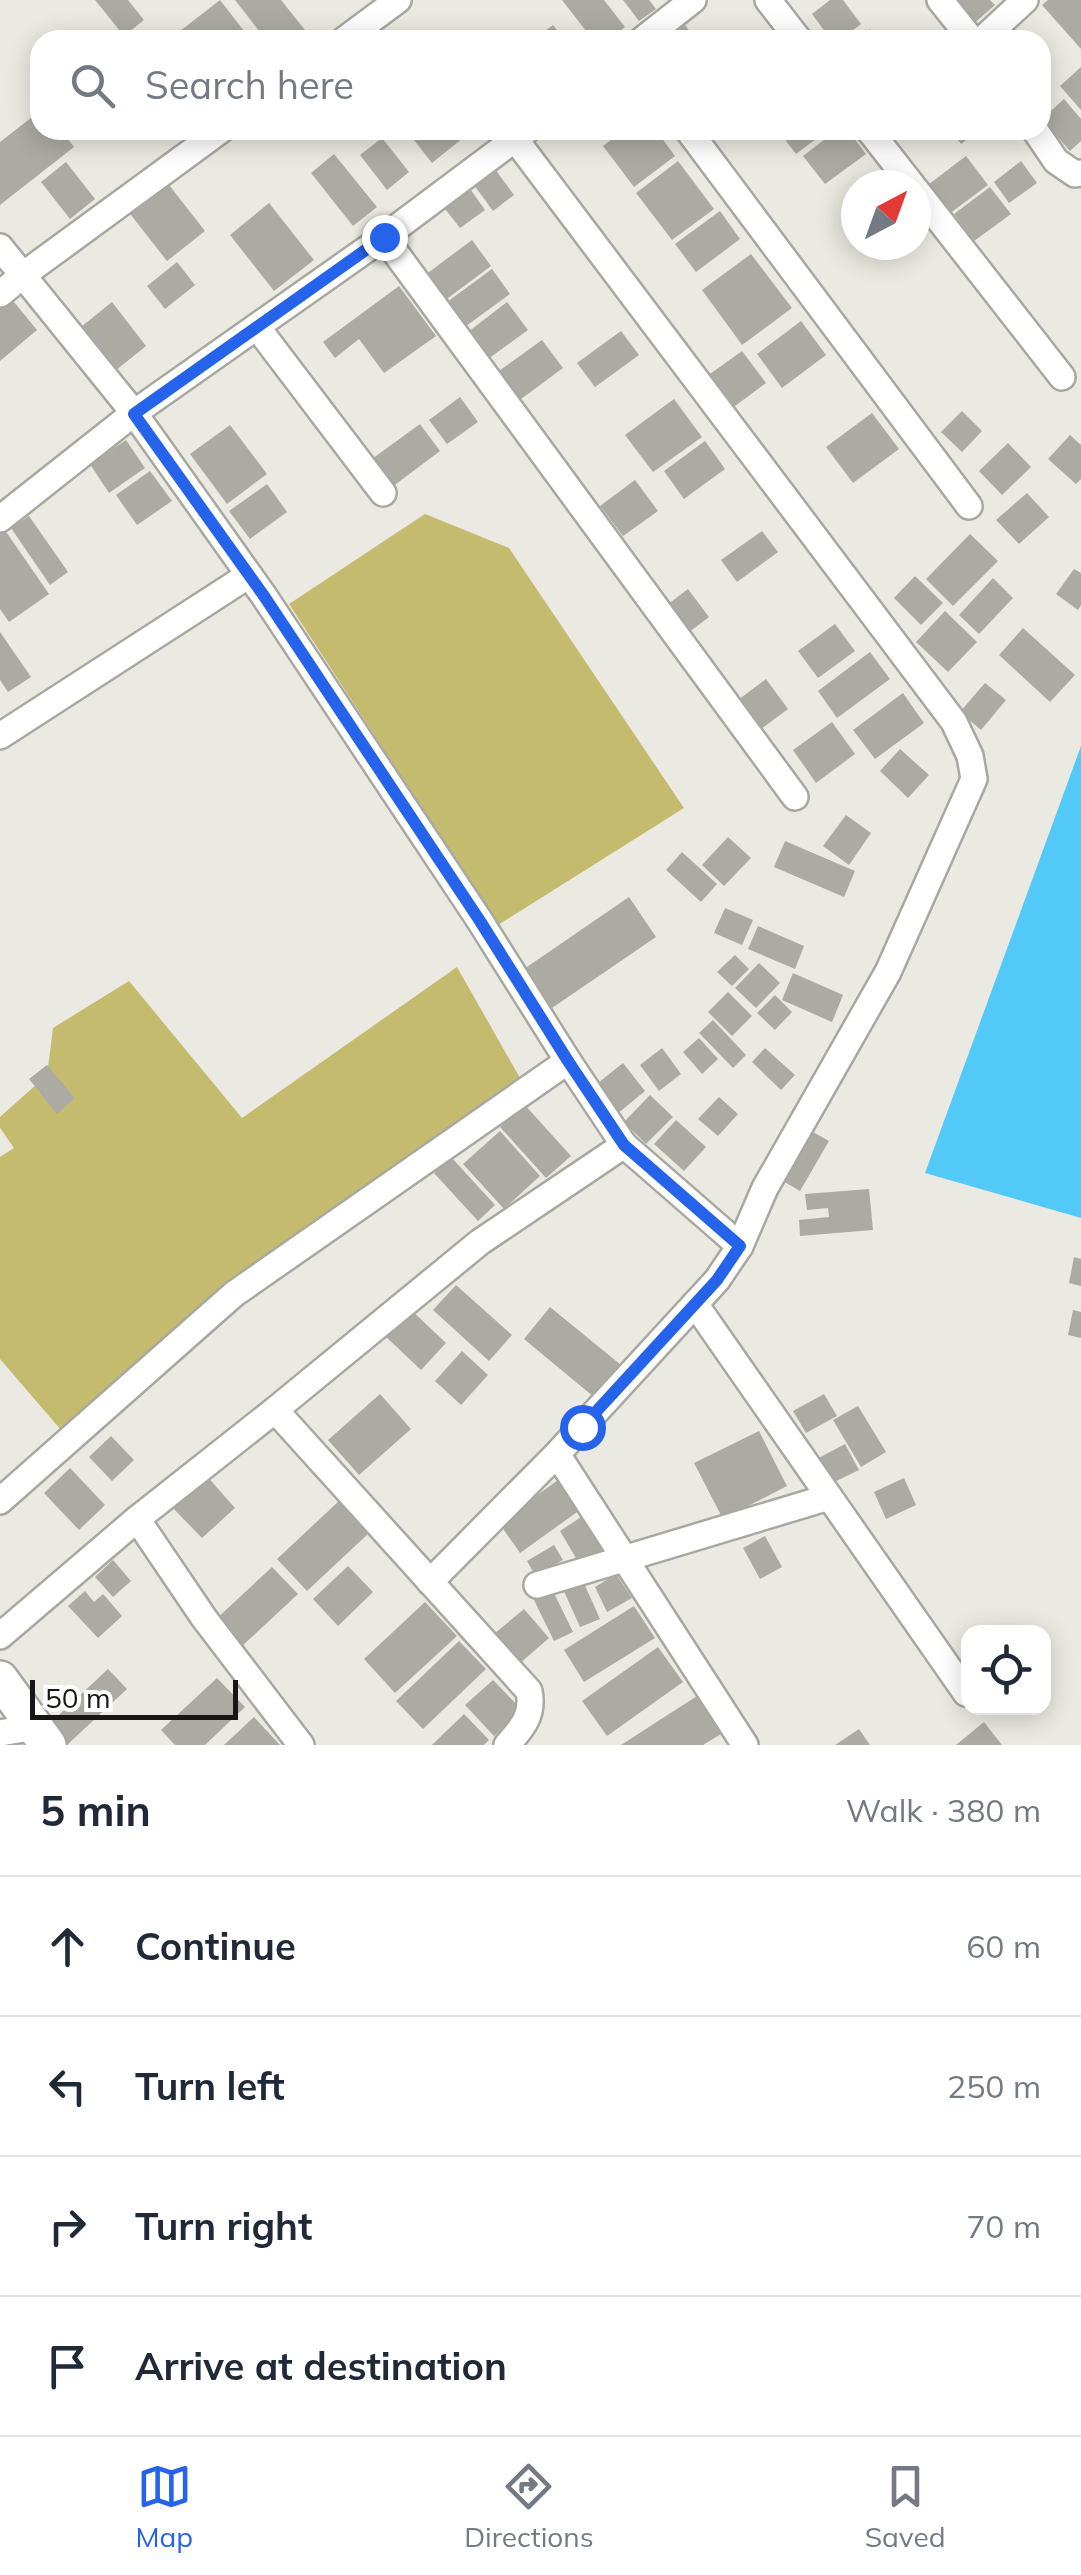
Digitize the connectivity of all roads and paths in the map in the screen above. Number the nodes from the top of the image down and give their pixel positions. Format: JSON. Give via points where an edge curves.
{"nodes":[{"id":1,"x":398,"y":0,"type":"edge"},
{"id":2,"x":693,"y":0,"type":"edge"},
{"id":3,"x":768,"y":0,"type":"edge"},
{"id":4,"x":940,"y":0,"type":"edge"},
{"id":5,"x":1025,"y":0,"type":"edge"},
{"id":6,"x":358,"y":30,"type":"edge"},
{"id":7,"x":655,"y":30,"type":"edge"},
{"id":8,"x":791,"y":30,"type":"edge"},
{"id":9,"x":964,"y":30,"type":"edge"},
{"id":10,"x":993,"y":30,"type":"edge"},
{"id":11,"x":207,"y":140,"type":"edge"},
{"id":12,"x":514,"y":140,"type":"edge"},
{"id":13,"x":525,"y":140,"type":"edge"},
{"id":14,"x":695,"y":140,"type":"edge"},
{"id":15,"x":877,"y":140,"type":"edge"},
{"id":16,"x":1041,"y":140,"type":"edge"},
{"id":17,"x":901,"y":170,"type":"edge"},
{"id":18,"x":1081,"y":173,"type":"edge"},
{"id":19,"x":931,"y":209,"type":"edge"},
{"id":20,"x":384,"y":237,"type":"junction"},
{"id":21,"x":0,"y":247,"type":"edge"},
{"id":22,"x":23,"y":275,"type":"junction"},
{"id":23,"x":0,"y":294,"type":"edge"},
{"id":24,"x":257,"y":327,"type":"junction"},
{"id":25,"x":1062,"y":376,"type":"dead end"},
{"id":26,"x":134,"y":414,"type":"junction"},
{"id":27,"x":383,"y":492,"type":"dead end"},
{"id":28,"x":969,"y":506,"type":"dead end"},
{"id":29,"x":0,"y":519,"type":"edge"},
{"id":30,"x":248,"y":575,"type":"junction"},
{"id":31,"x":0,"y":736,"type":"edge"},
{"id":32,"x":795,"y":797,"type":"dead end"},
{"id":33,"x":568,"y":1061,"type":"junction"},
{"id":34,"x":624,"y":1145,"type":"junction"},
{"id":35,"x":740,"y":1246,"type":"junction"},
{"id":36,"x":695,"y":1304,"type":"junction"},
{"id":37,"x":276,"y":1410,"type":"junction"},
{"id":38,"x":556,"y":1454,"type":"junction"},
{"id":39,"x":829,"y":1498,"type":"junction"},
{"id":40,"x":0,"y":1501,"type":"edge"},
{"id":41,"x":137,"y":1519,"type":"junction"},
{"id":42,"x":624,"y":1558,"type":"junction"},
{"id":43,"x":430,"y":1582,"type":"junction"},
{"id":44,"x":537,"y":1585,"type":"dead end"},
{"id":45,"x":0,"y":1636,"type":"edge"},
{"id":46,"x":0,"y":1679,"type":"edge"},
{"id":47,"x":961,"y":1687,"type":"edge"},
{"id":48,"x":0,"y":1733,"type":"edge"},
{"id":49,"x":42,"y":1736,"type":"edge"},
{"id":50,"x":300,"y":1745,"type":"edge"},
{"id":51,"x":507,"y":1745,"type":"edge"},
{"id":52,"x":745,"y":1745,"type":"edge"}],
"edges":[{"from":1,"to":6,"type":"street"},
{"from":2,"to":7,"type":"street"},
{"from":3,"to":8,"type":"street"},
{"from":4,"to":9,"type":"street"},
{"from":5,"to":10,"type":"street"},
{"from":11,"to":22,"type":"street"},
{"from":12,"to":20,"type":"street"},
{"from":13,"to":35,"type":"street","via":[[954,722],[970,756],[974,779],[888,972],[765,1188]]},
{"from":14,"to":28,"type":"street"},
{"from":15,"to":17,"type":"street"},
{"from":16,"to":18,"type":"street","via":[[1056,161]]},
{"from":19,"to":25,"type":"street"},
{"from":20,"to":24,"type":"street"},
{"from":20,"to":32,"type":"street"},
{"from":21,"to":22,"type":"street"},
{"from":22,"to":23,"type":"street"},
{"from":22,"to":26,"type":"street"},
{"from":24,"to":26,"type":"street"},
{"from":24,"to":27,"type":"street"},
{"from":26,"to":29,"type":"street"},
{"from":26,"to":30,"type":"street"},
{"from":30,"to":31,"type":"street"},
{"from":30,"to":33,"type":"street"},
{"from":33,"to":34,"type":"street"},
{"from":33,"to":40,"type":"street","via":[[234,1294]]},
{"from":34,"to":35,"type":"street"},
{"from":34,"to":37,"type":"street","via":[[480,1242]]},
{"from":35,"to":36,"type":"street"},
{"from":36,"to":38,"type":"street"},
{"from":36,"to":39,"type":"street"},
{"from":37,"to":41,"type":"street"},
{"from":37,"to":43,"type":"street"},
{"from":38,"to":42,"type":"street"},
{"from":38,"to":43,"type":"street"},
{"from":39,"to":42,"type":"street"},
{"from":39,"to":47,"type":"street"},
{"from":41,"to":45,"type":"street"},
{"from":41,"to":50,"type":"street"},
{"from":42,"to":44,"type":"street"},
{"from":42,"to":52,"type":"street"},
{"from":43,"to":51,"type":"street","via":[[528,1691],[526,1723]]},
{"from":46,"to":49,"type":"street"},
{"from":48,"to":49,"type":"street"}]}
